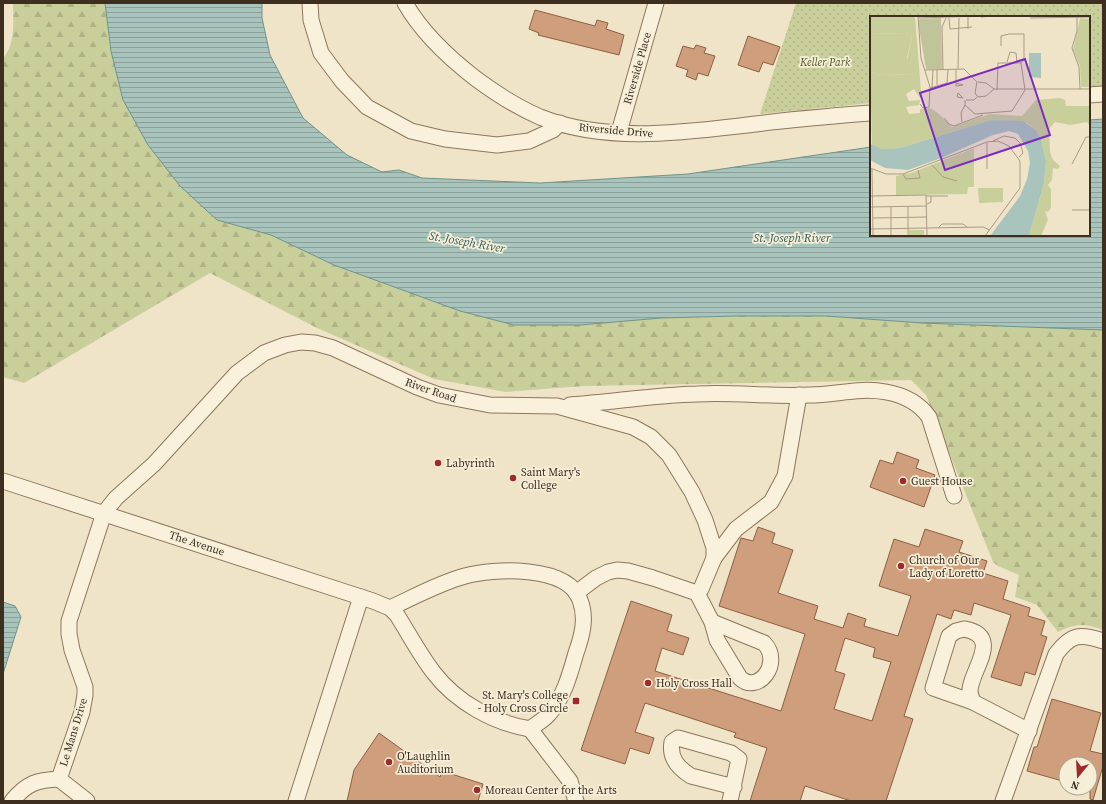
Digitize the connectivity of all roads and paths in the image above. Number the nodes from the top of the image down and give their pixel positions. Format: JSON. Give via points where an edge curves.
{"nodes":[{"id":1,"x":310,"y":3,"type":"edge"},
{"id":2,"x":405,"y":3,"type":"edge"},
{"id":3,"x":656,"y":3,"type":"edge"},
{"id":4,"x":1103,"y":94,"type":"edge"},
{"id":5,"x":1090,"y":95,"type":"edge"},
{"id":6,"x":870,"y":113,"type":"edge"},
{"id":7,"x":560,"y":123,"type":"junction"},
{"id":8,"x":619,"y":132,"type":"junction"},
{"id":9,"x":799,"y":395,"type":"junction"},
{"id":10,"x":557,"y":406,"type":"junction"},
{"id":11,"x":3,"y":481,"type":"edge"},
{"id":12,"x":954,"y":496,"type":"dead end"},
{"id":13,"x":104,"y":513,"type":"junction"},
{"id":14,"x":714,"y":558,"type":"junction"},
{"id":15,"x":576,"y":593,"type":"junction"},
{"id":16,"x":698,"y":593,"type":"junction"},
{"id":17,"x":361,"y":597,"type":"junction"},
{"id":18,"x":390,"y":608,"type":"junction"},
{"id":19,"x":712,"y":622,"type":"dead end"},
{"id":20,"x":1103,"y":641,"type":"edge"},
{"id":21,"x":973,"y":702,"type":"junction"},
{"id":22,"x":530,"y":729,"type":"junction"},
{"id":23,"x":1029,"y":731,"type":"junction"},
{"id":24,"x":59,"y":779,"type":"junction"},
{"id":25,"x":12,"y":801,"type":"edge"},
{"id":26,"x":87,"y":801,"type":"edge"},
{"id":27,"x":296,"y":801,"type":"edge"},
{"id":28,"x":576,"y":801,"type":"edge"},
{"id":29,"x":1003,"y":801,"type":"edge"}],
"edges":[{"from":1,"to":7,"type":"street","via":[[321,53],[342,81],[367,107],[411,131],[445,139],[497,145],[529,141],[553,130]]},
{"from":2,"to":7,"type":"street","name":"Riverside Drive","via":[[424,31],[466,71],[517,106]]},
{"from":3,"to":8,"type":"street","name":"Riverside Place"},
{"from":4,"to":5,"type":"street"},
{"from":6,"to":8,"type":"street","name":"Riverside Drive","via":[[691,131],[650,134]]},
{"from":7,"to":8,"type":"street","name":"Riverside Drive","via":[[585,129]]},
{"from":9,"to":10,"type":"street","via":[[697,394]]},
{"from":9,"to":12,"type":"street","via":[[872,391],[886,392],[913,402],[929,417]]},
{"from":9,"to":14,"type":"street","via":[[785,476],[780,488],[771,502],[736,529]]},
{"from":10,"to":13,"type":"street","name":"River Road","via":[[514,407],[461,400],[417,387],[333,348],[301,342],[285,345],[264,353],[237,373],[154,464],[116,498]]},
{"from":10,"to":14,"type":"street","name":"River Road","via":[[633,427],[651,437],[669,454],[705,520],[714,548]]},
{"from":11,"to":13,"type":"street","name":"The Avenue"},
{"from":13,"to":17,"type":"street","name":"The Avenue"},
{"from":13,"to":24,"type":"street","name":"Le Mans Drive","via":[[69,621],[72,650],[85,687],[85,695],[82,712]]},
{"from":14,"to":16,"type":"street"},
{"from":15,"to":16,"type":"street","via":[[596,578],[617,570],[647,576]]},
{"from":15,"to":18,"type":"street","via":[[568,585],[552,577],[528,571],[501,570],[447,582]]},
{"from":15,"to":22,"type":"street","via":[[580,598],[583,614],[582,633],[570,674],[561,698],[549,715]]},
{"from":16,"to":19,"type":"street"},
{"from":17,"to":18,"type":"street","name":"The Avenue"},
{"from":17,"to":27,"type":"street"},
{"from":18,"to":22,"type":"street","via":[[398,615],[434,673],[450,690],[469,705],[492,717]]},
{"from":20,"to":23,"type":"street","via":[[1083,636],[1065,641],[1056,654]]},
{"from":21,"to":21,"type":"street","via":[[934,688],[949,636],[964,629],[978,634],[984,649],[970,692]]},
{"from":21,"to":23,"type":"street"},
{"from":22,"to":28,"type":"street","via":[[570,781]]},
{"from":23,"to":29,"type":"street"},
{"from":24,"to":25,"type":"street","via":[[41,780],[23,788]]},
{"from":24,"to":26,"type":"street","name":"Le Mans Drive"}]}
